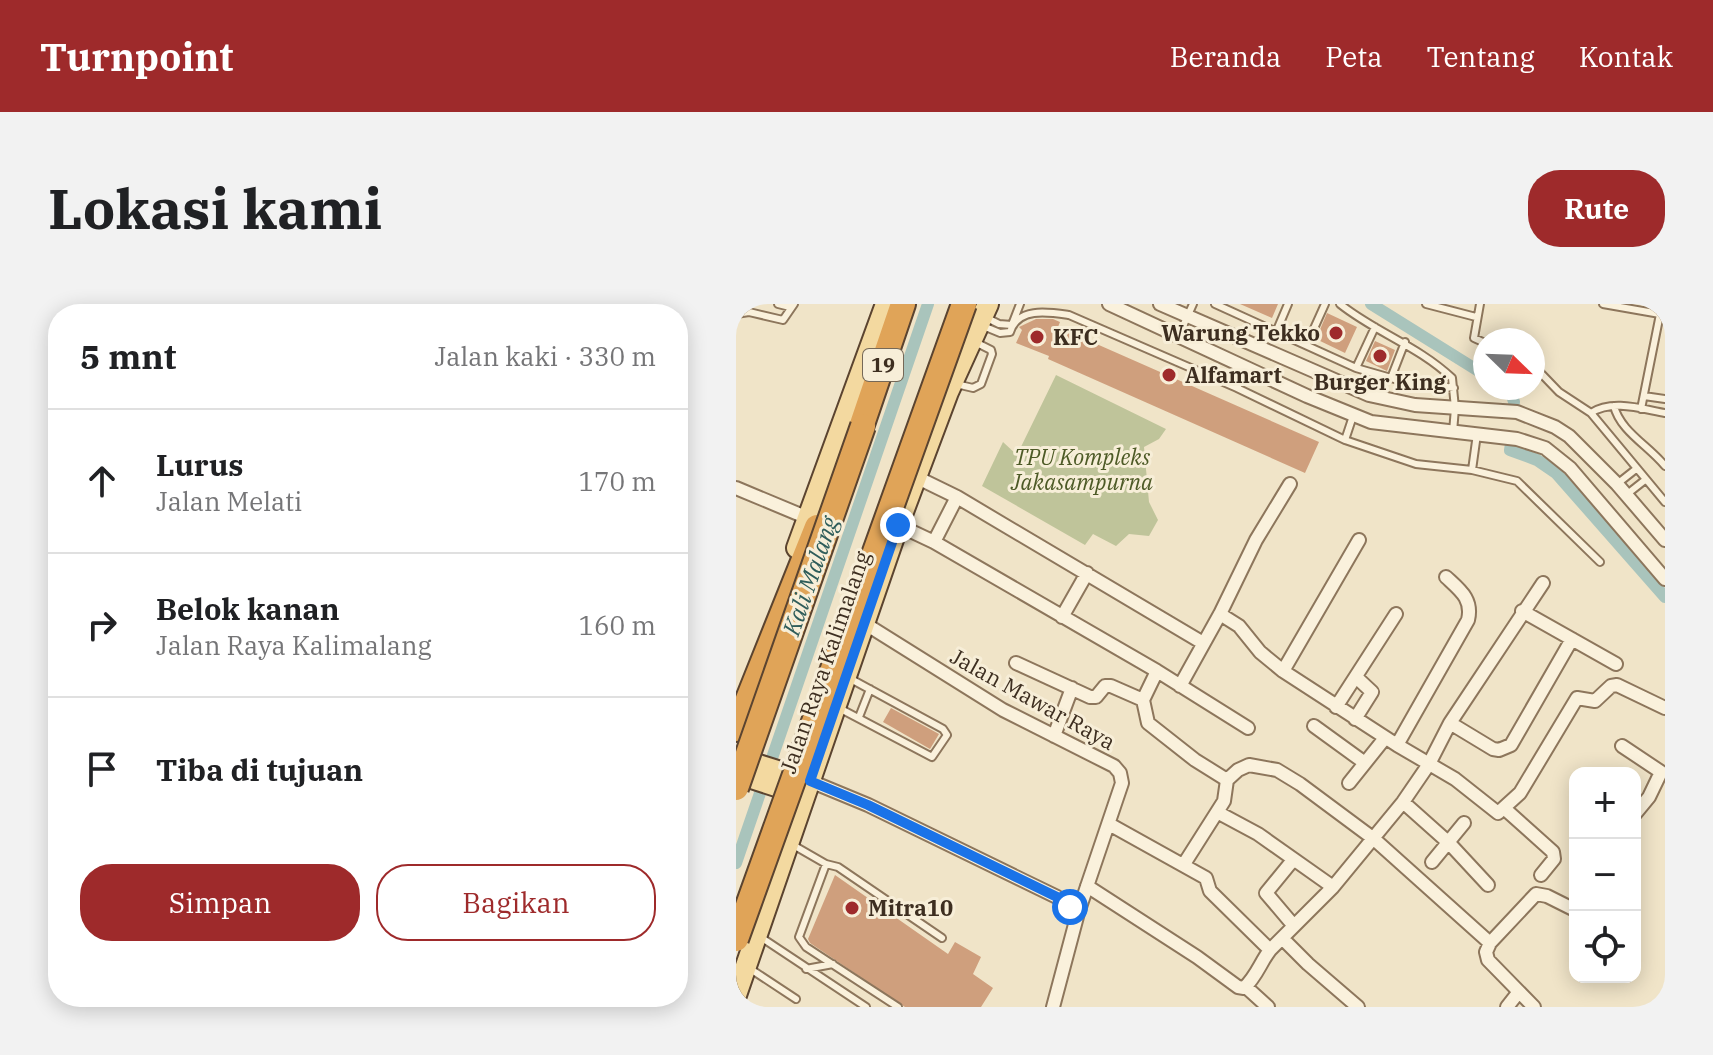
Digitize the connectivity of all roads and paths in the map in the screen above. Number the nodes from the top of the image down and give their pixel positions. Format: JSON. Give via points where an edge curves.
{"nodes":[{"id":1,"x":778,"y":304,"type":"edge"},
{"id":2,"x":886,"y":304,"type":"edge"},
{"id":3,"x":903,"y":304,"type":"edge"},
{"id":4,"x":1109,"y":304,"type":"edge"},
{"id":5,"x":1160,"y":304,"type":"edge"},
{"id":6,"x":1215,"y":304,"type":"edge"},
{"id":7,"x":1242,"y":304,"type":"edge"},
{"id":8,"x":1288,"y":304,"type":"edge"},
{"id":9,"x":1325,"y":304,"type":"edge"},
{"id":10,"x":1340,"y":304,"type":"edge"},
{"id":11,"x":1426,"y":304,"type":"edge"},
{"id":12,"x":1480,"y":304,"type":"edge"},
{"id":13,"x":1603,"y":304,"type":"edge"},
{"id":14,"x":792,"y":306,"type":"edge"},
{"id":15,"x":1020,"y":306,"type":"edge"},
{"id":16,"x":750,"y":308,"type":"edge"},
{"id":17,"x":1191,"y":310,"type":"edge"},
{"id":18,"x":1663,"y":313,"type":"edge"},
{"id":19,"x":736,"y":314,"type":"edge"},
{"id":20,"x":1238,"y":314,"type":"junction"},
{"id":21,"x":1476,"y":317,"type":"junction"},
{"id":22,"x":977,"y":318,"type":"edge"},
{"id":23,"x":1012,"y":325,"type":"junction"},
{"id":24,"x":1375,"y":327,"type":"junction"},
{"id":25,"x":1475,"y":328,"type":"edge"},
{"id":26,"x":1277,"y":330,"type":"junction"},
{"id":27,"x":1179,"y":335,"type":"junction"},
{"id":28,"x":1405,"y":342,"type":"junction"},
{"id":29,"x":1307,"y":344,"type":"junction"},
{"id":30,"x":1246,"y":366,"type":"junction"},
{"id":31,"x":1356,"y":368,"type":"junction"},
{"id":32,"x":1545,"y":377,"type":"edge"},
{"id":33,"x":1391,"y":378,"type":"junction"},
{"id":34,"x":1237,"y":388,"type":"junction"},
{"id":35,"x":1454,"y":388,"type":"junction"},
{"id":36,"x":1644,"y":396,"type":"junction"},
{"id":37,"x":1665,"y":399,"type":"edge"},
{"id":38,"x":1614,"y":406,"type":"junction"},
{"id":39,"x":1455,"y":408,"type":"junction"},
{"id":40,"x":1641,"y":409,"type":"junction"},
{"id":41,"x":1591,"y":413,"type":"junction"},
{"id":42,"x":1665,"y":413,"type":"edge"},
{"id":43,"x":1353,"y":416,"type":"junction"},
{"id":44,"x":863,"y":426,"type":"junction"},
{"id":45,"x":1453,"y":432,"type":"junction"},
{"id":46,"x":1477,"y":434,"type":"junction"},
{"id":47,"x":1345,"y":440,"type":"junction"},
{"id":48,"x":1665,"y":466,"type":"edge"},
{"id":49,"x":1636,"y":469,"type":"junction"},
{"id":50,"x":1472,"y":470,"type":"junction"},
{"id":51,"x":916,"y":477,"type":"junction"},
{"id":52,"x":1645,"y":480,"type":"junction"},
{"id":53,"x":1290,"y":484,"type":"dead end"},
{"id":54,"x":1617,"y":484,"type":"junction"},
{"id":55,"x":736,"y":488,"type":"edge"},
{"id":56,"x":1626,"y":495,"type":"junction"},
{"id":57,"x":957,"y":497,"type":"junction"},
{"id":58,"x":1665,"y":502,"type":"edge"},
{"id":59,"x":808,"y":518,"type":"junction"},
{"id":60,"x":898,"y":525,"type":"junction"},
{"id":61,"x":1359,"y":540,"type":"dead end"},
{"id":62,"x":1665,"y":540,"type":"edge"},
{"id":63,"x":934,"y":542,"type":"junction"},
{"id":64,"x":1600,"y":562,"type":"dead end"},
{"id":65,"x":1087,"y":573,"type":"junction"},
{"id":66,"x":1446,"y":577,"type":"dead end"},
{"id":67,"x":1665,"y":579,"type":"edge"},
{"id":68,"x":1543,"y":583,"type":"dead end"},
{"id":69,"x":1522,"y":611,"type":"junction"},
{"id":70,"x":1220,"y":614,"type":"junction"},
{"id":71,"x":1396,"y":614,"type":"dead end"},
{"id":72,"x":1062,"y":617,"type":"junction"},
{"id":73,"x":864,"y":623,"type":"junction"},
{"id":74,"x":1572,"y":639,"type":"junction"},
{"id":75,"x":1203,"y":643,"type":"junction"},
{"id":76,"x":1016,"y":663,"type":"dead end"},
{"id":77,"x":1616,"y":664,"type":"dead end"},
{"id":78,"x":1157,"y":671,"type":"junction"},
{"id":79,"x":1283,"y":671,"type":"junction"},
{"id":80,"x":846,"y":676,"type":"junction"},
{"id":81,"x":1356,"y":677,"type":"junction"},
{"id":82,"x":1180,"y":686,"type":"junction"},
{"id":83,"x":1072,"y":688,"type":"junction"},
{"id":84,"x":870,"y":689,"type":"junction"},
{"id":85,"x":1143,"y":700,"type":"junction"},
{"id":86,"x":836,"y":706,"type":"junction"},
{"id":87,"x":1336,"y":707,"type":"junction"},
{"id":88,"x":1665,"y":708,"type":"edge"},
{"id":89,"x":736,"y":709,"type":"edge"},
{"id":90,"x":859,"y":717,"type":"junction"},
{"id":91,"x":1355,"y":719,"type":"junction"},
{"id":92,"x":1450,"y":723,"type":"junction"},
{"id":93,"x":1314,"y":726,"type":"dead end"},
{"id":94,"x":1248,"y":728,"type":"dead end"},
{"id":95,"x":736,"y":729,"type":"edge"},
{"id":96,"x":1054,"y":736,"type":"junction"},
{"id":97,"x":1385,"y":738,"type":"junction"},
{"id":98,"x":1397,"y":745,"type":"junction"},
{"id":99,"x":1622,"y":746,"type":"dead end"},
{"id":100,"x":737,"y":763,"type":"edge"},
{"id":101,"x":1365,"y":763,"type":"junction"},
{"id":102,"x":1429,"y":764,"type":"junction"},
{"id":103,"x":1227,"y":780,"type":"junction"},
{"id":104,"x":1349,"y":783,"type":"dead end"},
{"id":105,"x":804,"y":787,"type":"junction"},
{"id":106,"x":736,"y":788,"type":"edge"},
{"id":107,"x":1403,"y":802,"type":"junction"},
{"id":108,"x":1641,"y":807,"type":"edge"},
{"id":109,"x":1505,"y":809,"type":"junction"},
{"id":110,"x":1217,"y":812,"type":"junction"},
{"id":111,"x":1464,"y":823,"type":"dead end"},
{"id":112,"x":1109,"y":824,"type":"junction"},
{"id":113,"x":1374,"y":839,"type":"junction"},
{"id":114,"x":789,"y":842,"type":"junction"},
{"id":115,"x":1449,"y":843,"type":"junction"},
{"id":116,"x":1293,"y":860,"type":"junction"},
{"id":117,"x":1432,"y":862,"type":"dead end"},
{"id":118,"x":826,"y":864,"type":"junction"},
{"id":119,"x":1184,"y":864,"type":"junction"},
{"id":120,"x":1541,"y":875,"type":"dead end"},
{"id":121,"x":1488,"y":885,"type":"dead end"},
{"id":122,"x":1087,"y":886,"type":"junction"},
{"id":123,"x":1333,"y":887,"type":"junction"},
{"id":124,"x":1070,"y":907,"type":"dead end"},
{"id":125,"x":1569,"y":907,"type":"edge"},
{"id":126,"x":1294,"y":926,"type":"junction"},
{"id":127,"x":747,"y":937,"type":"edge"},
{"id":128,"x":942,"y":938,"type":"dead end"},
{"id":129,"x":1283,"y":939,"type":"junction"},
{"id":130,"x":1490,"y":943,"type":"junction"},
{"id":131,"x":1270,"y":950,"type":"junction"},
{"id":132,"x":833,"y":964,"type":"junction"},
{"id":133,"x":746,"y":966,"type":"junction"},
{"id":134,"x":806,"y":969,"type":"junction"},
{"id":135,"x":1246,"y":987,"type":"junction"},
{"id":136,"x":1518,"y":993,"type":"junction"},
{"id":137,"x":736,"y":995,"type":"edge"},
{"id":138,"x":1344,"y":996,"type":"junction"},
{"id":139,"x":796,"y":999,"type":"dead end"},
{"id":140,"x":858,"y":1004,"type":"edge"},
{"id":141,"x":866,"y":1007,"type":"edge"},
{"id":142,"x":898,"y":1007,"type":"edge"},
{"id":143,"x":1053,"y":1007,"type":"edge"},
{"id":144,"x":1268,"y":1007,"type":"edge"},
{"id":145,"x":1335,"y":1007,"type":"edge"},
{"id":146,"x":1358,"y":1007,"type":"edge"},
{"id":147,"x":1507,"y":1007,"type":"edge"},
{"id":148,"x":1534,"y":1007,"type":"edge"}],
"edges":[{"from":1,"to":14,"type":"lane"},
{"from":2,"to":59,"type":"main road"},
{"from":3,"to":44,"type":"highway","number":"19"},
{"from":4,"to":27,"type":"street"},
{"from":5,"to":17,"type":"street"},
{"from":6,"to":20,"type":"lane"},
{"from":7,"to":20,"type":"lane"},
{"from":8,"to":26,"type":"lane"},
{"from":9,"to":29,"type":"lane"},
{"from":10,"to":24,"type":"lane"},
{"from":11,"to":21,"type":"lane"},
{"from":12,"to":21,"type":"lane"},
{"from":13,"to":18,"type":"lane"},
{"from":14,"to":16,"type":"lane","via":[[783,320]]},
{"from":15,"to":23,"type":"lane"},
{"from":16,"to":19,"type":"lane"},
{"from":17,"to":27,"type":"lane"},
{"from":17,"to":39,"type":"street","via":[[1369,395]]},
{"from":18,"to":36,"type":"lane"},
{"from":20,"to":26,"type":"lane"},
{"from":21,"to":25,"type":"lane"},
{"from":22,"to":23,"type":"lane"},
{"from":22,"to":51,"type":"main road","name":"Jalan Raya Kalimalang"},
{"from":22,"to":127,"type":"highway","number":"19","bridge":true},
{"from":23,"to":34,"type":"lane","via":[[1044,311],[1069,315]]},
{"from":24,"to":28,"type":"lane"},
{"from":24,"to":31,"type":"lane"},
{"from":26,"to":29,"type":"lane"},
{"from":27,"to":30,"type":"street"},
{"from":28,"to":33,"type":"lane"},
{"from":28,"to":35,"type":"lane","via":[[1449,375]]},
{"from":29,"to":31,"type":"lane"},
{"from":30,"to":34,"type":"lane"},
{"from":30,"to":43,"type":"street"},
{"from":31,"to":33,"type":"lane"},
{"from":32,"to":41,"type":"lane"},
{"from":33,"to":35,"type":"lane"},
{"from":34,"to":47,"type":"lane"},
{"from":35,"to":39,"type":"lane"},
{"from":36,"to":37,"type":"lane"},
{"from":36,"to":40,"type":"lane"},
{"from":38,"to":40,"type":"lane"},
{"from":38,"to":41,"type":"lane"},
{"from":38,"to":48,"type":"lane","via":[[1616,415]]},
{"from":39,"to":45,"type":"lane"},
{"from":39,"to":54,"type":"street","via":[[1517,412],[1555,427]]},
{"from":40,"to":42,"type":"lane"},
{"from":41,"to":49,"type":"lane"},
{"from":43,"to":45,"type":"street"},
{"from":43,"to":47,"type":"lane"},
{"from":44,"to":95,"type":"highway","bridge":true},
{"from":44,"to":106,"type":"highway","number":"19","bridge":true},
{"from":45,"to":46,"type":"street"},
{"from":46,"to":50,"type":"lane"},
{"from":46,"to":67,"type":"street","via":[[1533,443],[1560,459]]},
{"from":47,"to":50,"type":"lane","via":[[1416,464]]},
{"from":49,"to":52,"type":"lane"},
{"from":49,"to":54,"type":"lane"},
{"from":50,"to":64,"type":"lane","via":[[1517,481]]},
{"from":51,"to":57,"type":"street"},
{"from":51,"to":60,"type":"main road","name":"Jalan Raya Kalimalang"},
{"from":52,"to":56,"type":"lane"},
{"from":52,"to":58,"type":"lane"},
{"from":53,"to":70,"type":"street"},
{"from":54,"to":56,"type":"street"},
{"from":55,"to":59,"type":"street"},
{"from":56,"to":62,"type":"street"},
{"from":57,"to":63,"type":"street"},
{"from":57,"to":65,"type":"street"},
{"from":59,"to":89,"type":"main road"},
{"from":60,"to":63,"type":"street"},
{"from":60,"to":73,"type":"main road","name":"Jalan Raya Kalimalang"},
{"from":61,"to":79,"type":"street"},
{"from":63,"to":72,"type":"street"},
{"from":65,"to":72,"type":"street"},
{"from":65,"to":75,"type":"street"},
{"from":66,"to":98,"type":"street","via":[[1469,602],[1468,620]]},
{"from":68,"to":69,"type":"street"},
{"from":69,"to":74,"type":"street"},
{"from":69,"to":92,"type":"street"},
{"from":70,"to":75,"type":"street"},
{"from":70,"to":79,"type":"street"},
{"from":71,"to":81,"type":"street"},
{"from":72,"to":78,"type":"street"},
{"from":73,"to":80,"type":"main road","name":"Jalan Raya Kalimalang"},
{"from":73,"to":96,"type":"street","name":"Jalan Mawar Raya"},
{"from":74,"to":77,"type":"street"},
{"from":74,"to":92,"type":"street","via":[[1511,745],[1493,749]]},
{"from":75,"to":82,"type":"street"},
{"from":76,"to":83,"type":"street"},
{"from":78,"to":82,"type":"street"},
{"from":78,"to":85,"type":"street"},
{"from":79,"to":87,"type":"street"},
{"from":80,"to":84,"type":"lane"},
{"from":80,"to":86,"type":"main road","name":"Jalan Raya Kalimalang"},
{"from":81,"to":87,"type":"street"},
{"from":81,"to":91,"type":"street","via":[[1372,692]]},
{"from":82,"to":94,"type":"street"},
{"from":83,"to":85,"type":"street","via":[[1093,698],[1111,686]]},
{"from":83,"to":96,"type":"street"},
{"from":84,"to":90,"type":"lane"},
{"from":84,"to":90,"type":"lane","via":[[947,735],[932,757]]},
{"from":85,"to":103,"type":"street","via":[[1148,723]]},
{"from":86,"to":90,"type":"lane"},
{"from":86,"to":105,"type":"main road","name":"Jalan Raya Kalimalang"},
{"from":87,"to":91,"type":"street"},
{"from":88,"to":109,"type":"street","via":[[1617,685],[1595,701],[1577,698]]},
{"from":91,"to":97,"type":"street"},
{"from":92,"to":102,"type":"street"},
{"from":93,"to":101,"type":"street"},
{"from":96,"to":112,"type":"street","name":"Jalan Mawar Raya","via":[[1118,769],[1122,783]]},
{"from":97,"to":98,"type":"street"},
{"from":97,"to":101,"type":"street"},
{"from":98,"to":102,"type":"street"},
{"from":99,"to":108,"type":"street","via":[[1661,772]]},
{"from":100,"to":105,"type":"main road","bridge":true},
{"from":101,"to":104,"type":"street"},
{"from":102,"to":107,"type":"street"},
{"from":102,"to":109,"type":"street","via":[[1494,811]]},
{"from":103,"to":110,"type":"street"},
{"from":103,"to":113,"type":"street","via":[[1249,765],[1277,770]]},
{"from":105,"to":114,"type":"main road","name":"Jalan Raya Kalimalang"},
{"from":105,"to":124,"type":"street","via":[[868,805]]},
{"from":107,"to":113,"type":"street"},
{"from":107,"to":115,"type":"street"},
{"from":109,"to":120,"type":"street","via":[[1553,852],[1554,859]]},
{"from":110,"to":116,"type":"street"},
{"from":110,"to":119,"type":"street"},
{"from":111,"to":115,"type":"street"},
{"from":112,"to":119,"type":"street"},
{"from":112,"to":122,"type":"street","name":"Jalan Mawar Raya"},
{"from":113,"to":123,"type":"street"},
{"from":113,"to":130,"type":"street"},
{"from":114,"to":118,"type":"lane"},
{"from":114,"to":127,"type":"main road","name":"Jalan Raya Kalimalang"},
{"from":115,"to":117,"type":"street"},
{"from":115,"to":121,"type":"street"},
{"from":116,"to":123,"type":"street"},
{"from":116,"to":126,"type":"street","via":[[1266,893]]},
{"from":118,"to":128,"type":"lane"},
{"from":118,"to":132,"type":"lane","via":[[799,937]]},
{"from":119,"to":131,"type":"street","via":[[1206,878],[1210,891]]},
{"from":122,"to":135,"type":"street","via":[[1238,987]]},
{"from":122,"to":143,"type":"street","name":"Jalan Mawar Raya"},
{"from":123,"to":126,"type":"street"},
{"from":125,"to":130,"type":"street","via":[[1533,895]]},
{"from":126,"to":129,"type":"street"},
{"from":127,"to":133,"type":"main road","name":"Jalan Raya Kalimalang"},
{"from":127,"to":134,"type":"lane"},
{"from":129,"to":131,"type":"street"},
{"from":129,"to":138,"type":"street"},
{"from":130,"to":136,"type":"street","via":[[1488,960]]},
{"from":131,"to":135,"type":"street"},
{"from":132,"to":134,"type":"lane"},
{"from":132,"to":142,"type":"lane"},
{"from":133,"to":137,"type":"main road","name":"Jalan Raya Kalimalang"},
{"from":133,"to":139,"type":"lane"},
{"from":134,"to":140,"type":"lane"},
{"from":135,"to":144,"type":"street"},
{"from":136,"to":147,"type":"street"},
{"from":136,"to":148,"type":"street"},
{"from":138,"to":145,"type":"street"},
{"from":138,"to":146,"type":"street"},
{"from":140,"to":141,"type":"lane"}]}
